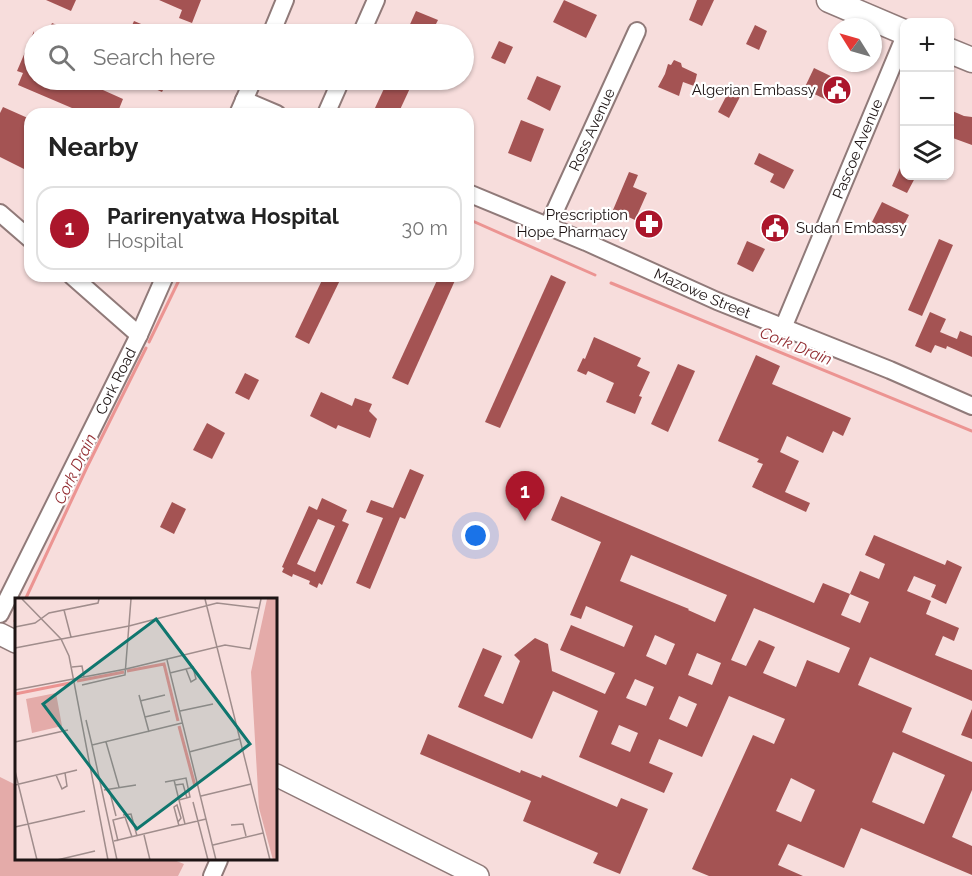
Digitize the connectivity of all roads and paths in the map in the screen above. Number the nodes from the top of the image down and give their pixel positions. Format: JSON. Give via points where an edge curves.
{"nodes":[{"id":1,"x":285,"y":0,"type":"edge"},
{"id":2,"x":376,"y":0,"type":"edge"},
{"id":3,"x":830,"y":0,"type":"edge"},
{"id":4,"x":275,"y":24,"type":"edge"},
{"id":5,"x":365,"y":24,"type":"edge"},
{"id":6,"x":900,"y":30,"type":"edge"},
{"id":7,"x":637,"y":31,"type":"dead end"},
{"id":8,"x":900,"y":48,"type":"edge"},
{"id":9,"x":954,"y":53,"type":"edge"},
{"id":10,"x":972,"y":60,"type":"edge"},
{"id":11,"x":248,"y":90,"type":"edge"},
{"id":12,"x":337,"y":90,"type":"edge"},
{"id":13,"x":241,"y":107,"type":"edge"},
{"id":14,"x":329,"y":108,"type":"edge"},
{"id":15,"x":474,"y":195,"type":"edge"},
{"id":16,"x":0,"y":213,"type":"edge"},
{"id":17,"x":548,"y":226,"type":"junction"},
{"id":18,"x":24,"y":234,"type":"edge"},
{"id":19,"x":79,"y":282,"type":"edge"},
{"id":20,"x":162,"y":282,"type":"edge"},
{"id":21,"x":783,"y":328,"type":"junction"},
{"id":22,"x":139,"y":334,"type":"junction"},
{"id":23,"x":972,"y":406,"type":"edge"},
{"id":24,"x":0,"y":614,"type":"edge"},
{"id":25,"x":0,"y":634,"type":"edge"},
{"id":26,"x":15,"y":642,"type":"edge"},
{"id":27,"x":278,"y":776,"type":"edge"},
{"id":28,"x":219,"y":861,"type":"edge"},
{"id":29,"x":212,"y":876,"type":"edge"},
{"id":30,"x":478,"y":876,"type":"edge"}],
"edges":[{"from":1,"to":4,"type":"street"},
{"from":2,"to":5,"type":"street"},
{"from":3,"to":6,"type":"highway"},
{"from":7,"to":17,"type":"street","name":"Ross Avenue"},
{"from":8,"to":21,"type":"street","name":"Pascoe Avenue"},
{"from":9,"to":10,"type":"highway"},
{"from":11,"to":13,"type":"street"},
{"from":12,"to":14,"type":"street"},
{"from":15,"to":17,"type":"street","name":"Mazowe Street"},
{"from":16,"to":18,"type":"street"},
{"from":17,"to":21,"type":"street","name":"Mazowe Street"},
{"from":19,"to":22,"type":"street"},
{"from":20,"to":22,"type":"street","name":"Cork Road"},
{"from":21,"to":23,"type":"street","name":"Mazowe Street"},
{"from":22,"to":24,"type":"street","name":"Cork Road"},
{"from":25,"to":26,"type":"main road"},
{"from":27,"to":30,"type":"main road"},
{"from":28,"to":29,"type":"street"}]}
